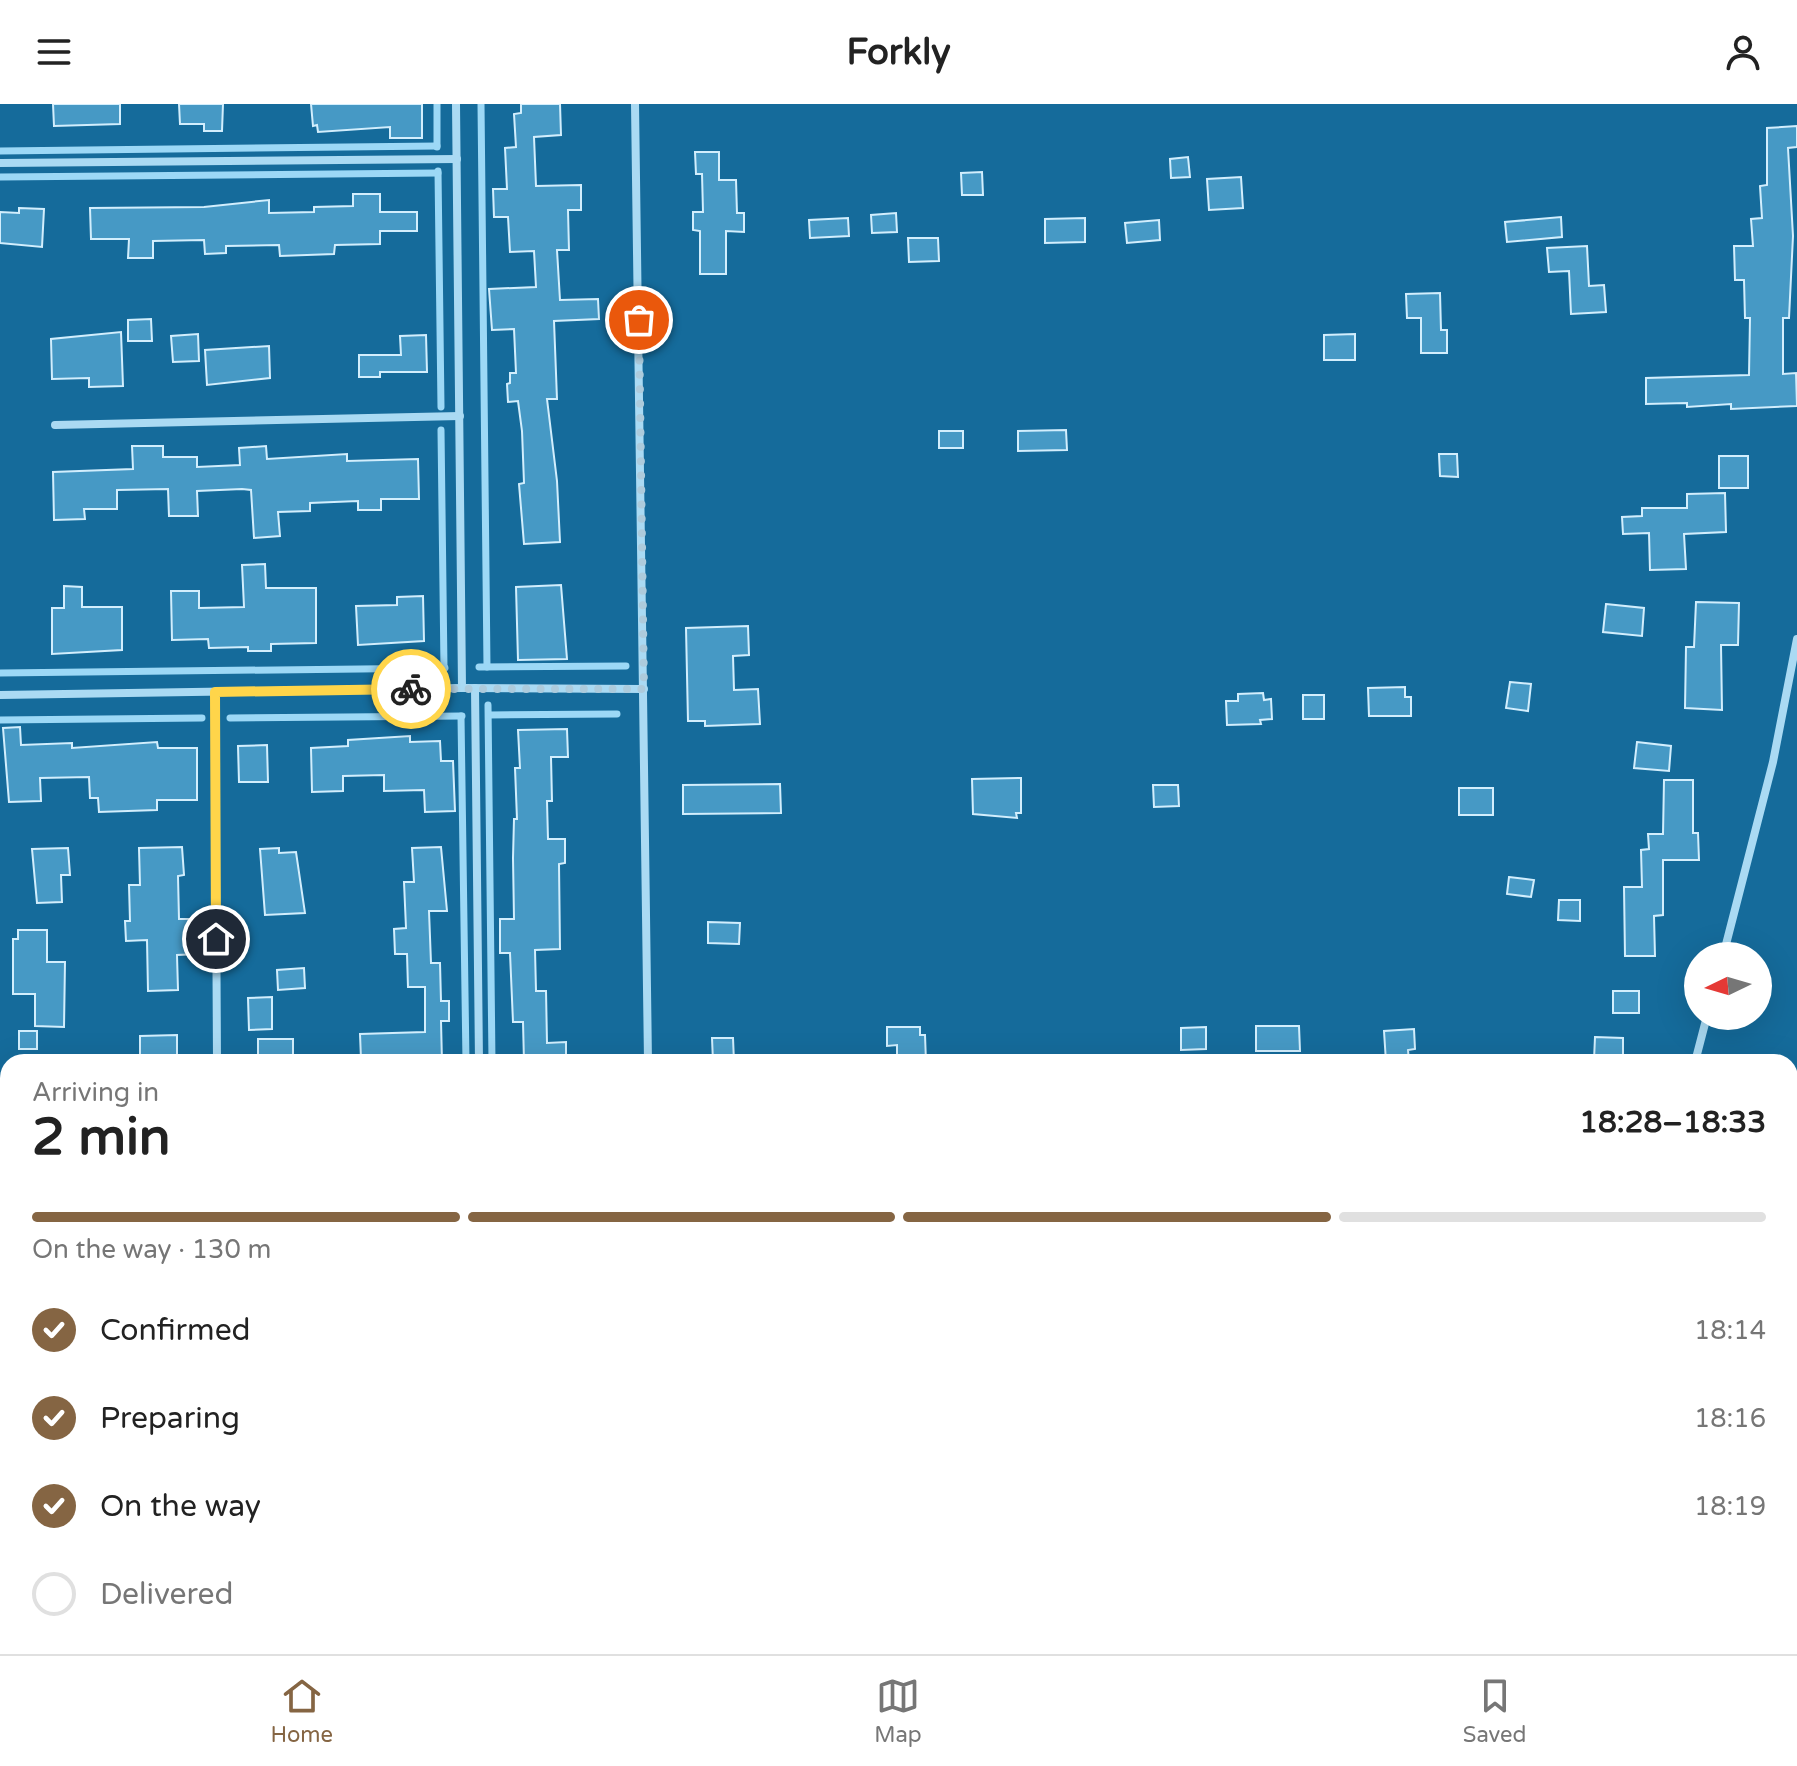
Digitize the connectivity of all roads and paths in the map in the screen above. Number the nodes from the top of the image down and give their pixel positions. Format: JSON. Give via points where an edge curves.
{"nodes":[{"id":1,"x":456,"y":104,"type":"edge"},
{"id":2,"x":635,"y":104,"type":"edge"},
{"id":3,"x":457,"y":159,"type":"junction"},
{"id":4,"x":0,"y":163,"type":"edge"},
{"id":5,"x":460,"y":416,"type":"junction"},
{"id":6,"x":55,"y":425,"type":"dead end"},
{"id":7,"x":1797,"y":639,"type":"edge"},
{"id":8,"x":462,"y":688,"type":"junction"},
{"id":9,"x":475,"y":688,"type":"junction"},
{"id":10,"x":644,"y":689,"type":"junction"},
{"id":11,"x":215,"y":692,"type":"junction"},
{"id":12,"x":0,"y":695,"type":"edge"},
{"id":13,"x":1727,"y":942,"type":"edge"},
{"id":14,"x":1703,"y":1030,"type":"edge"},
{"id":15,"x":217,"y":1054,"type":"edge"},
{"id":16,"x":479,"y":1054,"type":"edge"},
{"id":17,"x":648,"y":1054,"type":"edge"},
{"id":18,"x":1697,"y":1054,"type":"edge"}],
"edges":[{"from":1,"to":3,"type":"street"},
{"from":2,"to":10,"type":"street"},
{"from":3,"to":4,"type":"street"},
{"from":3,"to":5,"type":"street"},
{"from":5,"to":6,"type":"street"},
{"from":5,"to":8,"type":"street"},
{"from":7,"to":13,"type":"street","via":[[1773,762]]},
{"from":8,"to":9,"type":"street"},
{"from":8,"to":11,"type":"street"},
{"from":9,"to":10,"type":"street"},
{"from":9,"to":16,"type":"street"},
{"from":10,"to":17,"type":"street"},
{"from":11,"to":12,"type":"street"},
{"from":11,"to":15,"type":"street"},
{"from":14,"to":18,"type":"street"}]}
